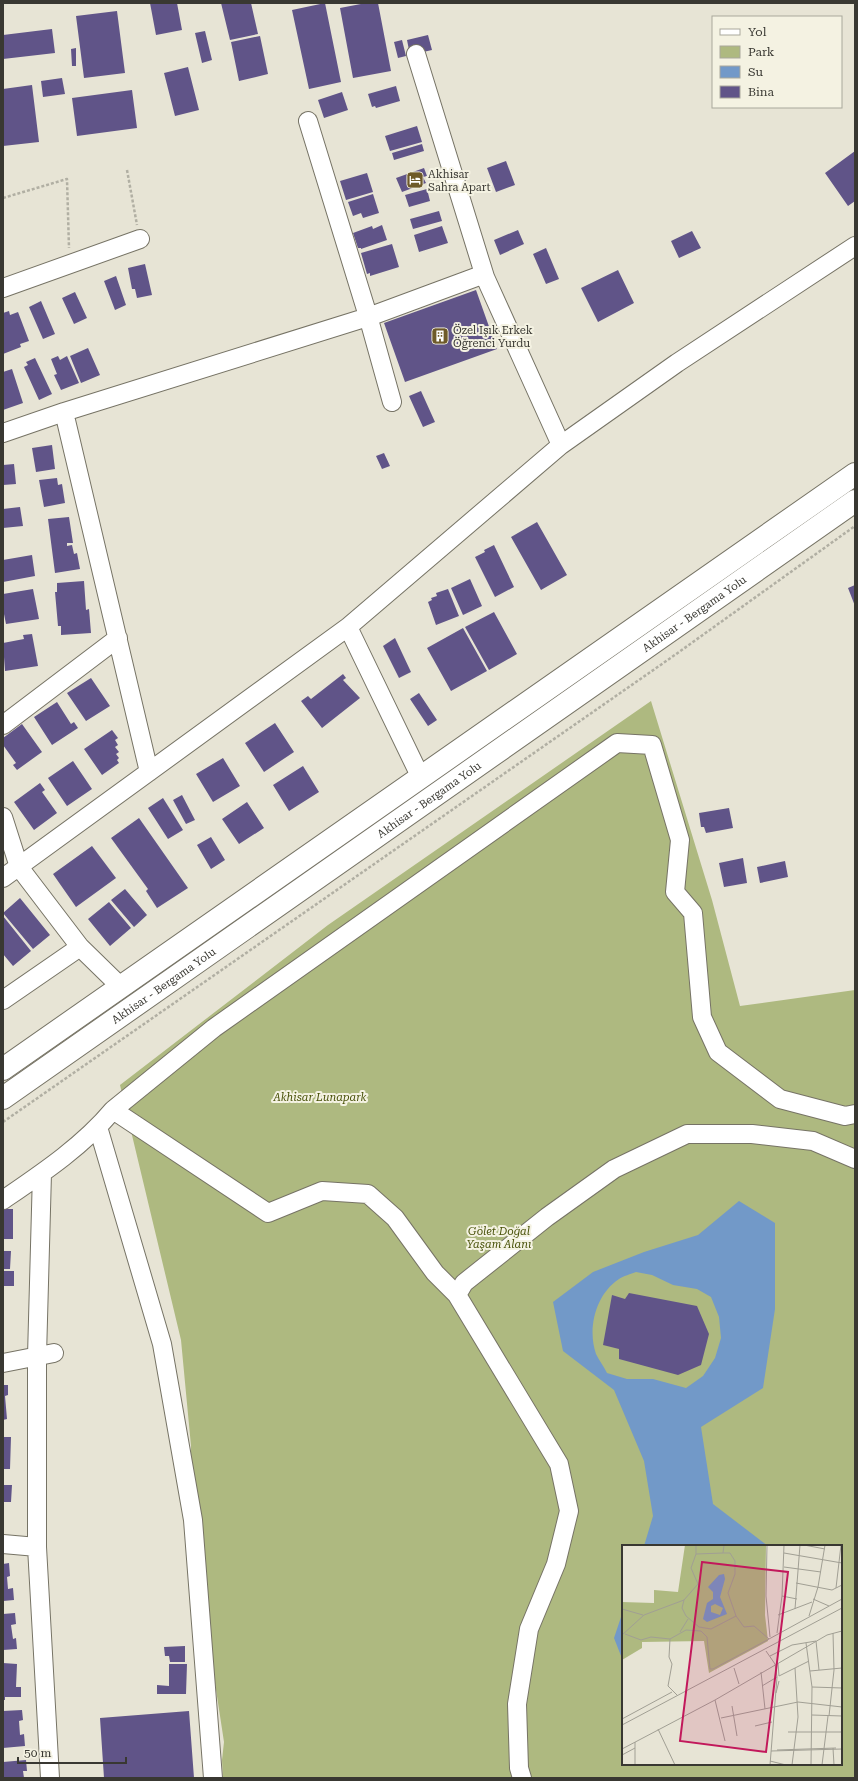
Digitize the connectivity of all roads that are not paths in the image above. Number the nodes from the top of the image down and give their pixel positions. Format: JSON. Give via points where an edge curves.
{"nodes":[{"id":1,"x":416,"y":54,"type":"dead end"},
{"id":2,"x":308,"y":121,"type":"dead end"},
{"id":3,"x":140,"y":239,"type":"road end"},
{"id":4,"x":855,"y":246,"type":"edge"},
{"id":5,"x":486,"y":277,"type":"junction"},
{"id":6,"x":3,"y":288,"type":"edge"},
{"id":7,"x":368,"y":316,"type":"junction"},
{"id":8,"x":392,"y":402,"type":"dead end"},
{"id":9,"x":64,"y":412,"type":"junction"},
{"id":10,"x":3,"y":433,"type":"edge"},
{"id":11,"x":561,"y":445,"type":"junction"},
{"id":12,"x":855,"y":474,"type":"edge"},
{"id":13,"x":855,"y":501,"type":"edge"},
{"id":14,"x":348,"y":627,"type":"junction"},
{"id":15,"x":118,"y":638,"type":"junction"},
{"id":16,"x":3,"y":726,"type":"edge"},
{"id":17,"x":149,"y":772,"type":"junction"},
{"id":18,"x":421,"y":778,"type":"junction"},
{"id":19,"x":3,"y":817,"type":"edge"},
{"id":20,"x":19,"y":867,"type":"junction"},
{"id":21,"x":3,"y":878,"type":"edge"},
{"id":22,"x":80,"y":947,"type":"junction"},
{"id":23,"x":122,"y":987,"type":"junction"},
{"id":24,"x":3,"y":1000,"type":"edge"},
{"id":25,"x":3,"y":1070,"type":"edge"},
{"id":26,"x":3,"y":1098,"type":"edge"},
{"id":27,"x":113,"y":1110,"type":"junction"},
{"id":28,"x":855,"y":1114,"type":"edge"},
{"id":29,"x":98,"y":1127,"type":"junction"},
{"id":30,"x":855,"y":1158,"type":"edge"},
{"id":31,"x":42,"y":1173,"type":"junction"},
{"id":32,"x":3,"y":1200,"type":"edge"},
{"id":33,"x":457,"y":1295,"type":"junction"},
{"id":34,"x":46,"y":1355,"type":"junction"},
{"id":35,"x":3,"y":1362,"type":"edge"},
{"id":36,"x":3,"y":1544,"type":"edge"},
{"id":37,"x":37,"y":1547,"type":"junction"},
{"id":38,"x":50,"y":1778,"type":"edge"},
{"id":39,"x":213,"y":1778,"type":"edge"},
{"id":40,"x":522,"y":1778,"type":"edge"}],
"edges":[{"from":1,"to":5,"type":"street"},
{"from":2,"to":7,"type":"street"},
{"from":3,"to":6,"type":"street"},
{"from":4,"to":11,"type":"street","via":[[677,363]]},
{"from":5,"to":7,"type":"street","via":[[479,276]]},
{"from":5,"to":11,"type":"street"},
{"from":7,"to":8,"type":"street"},
{"from":7,"to":9,"type":"street"},
{"from":9,"to":10,"type":"street"},
{"from":9,"to":15,"type":"street"},
{"from":11,"to":14,"type":"street"},
{"from":12,"to":18,"type":"main road","name":"Akhisar - Bergama Yolu"},
{"from":13,"to":26,"type":"main road","name":"Akhisar - Bergama Yolu"},
{"from":14,"to":17,"type":"street"},
{"from":14,"to":18,"type":"street"},
{"from":15,"to":16,"type":"street"},
{"from":15,"to":17,"type":"street"},
{"from":17,"to":20,"type":"street"},
{"from":18,"to":23,"type":"main road","name":"Akhisar - Bergama Yolu"},
{"from":19,"to":20,"type":"street"},
{"from":20,"to":21,"type":"street"},
{"from":20,"to":22,"type":"street"},
{"from":22,"to":23,"type":"street"},
{"from":22,"to":24,"type":"street"},
{"from":23,"to":25,"type":"main road","name":"Akhisar - Bergama Yolu"},
{"from":27,"to":28,"type":"street","via":[[214,1028],[617,743],[652,745],[680,840],[675,892],[693,913],[702,1017],[718,1052],[780,1100],[845,1116]]},
{"from":27,"to":29,"type":"street"},
{"from":27,"to":33,"type":"street","via":[[268,1213],[322,1191],[368,1194],[395,1218],[435,1273]]},
{"from":29,"to":31,"type":"street"},
{"from":29,"to":39,"type":"street","via":[[162,1344],[193,1520]]},
{"from":30,"to":33,"type":"street","via":[[813,1141],[752,1134],[687,1134],[614,1169],[547,1217],[464,1283]]},
{"from":31,"to":32,"type":"street"},
{"from":31,"to":34,"type":"street"},
{"from":33,"to":40,"type":"street","via":[[559,1464],[569,1511],[556,1564],[528,1629],[517,1704],[518,1768]]},
{"from":34,"to":35,"type":"street"},
{"from":34,"to":37,"type":"street"},
{"from":36,"to":37,"type":"street"},
{"from":37,"to":38,"type":"street"}]}
